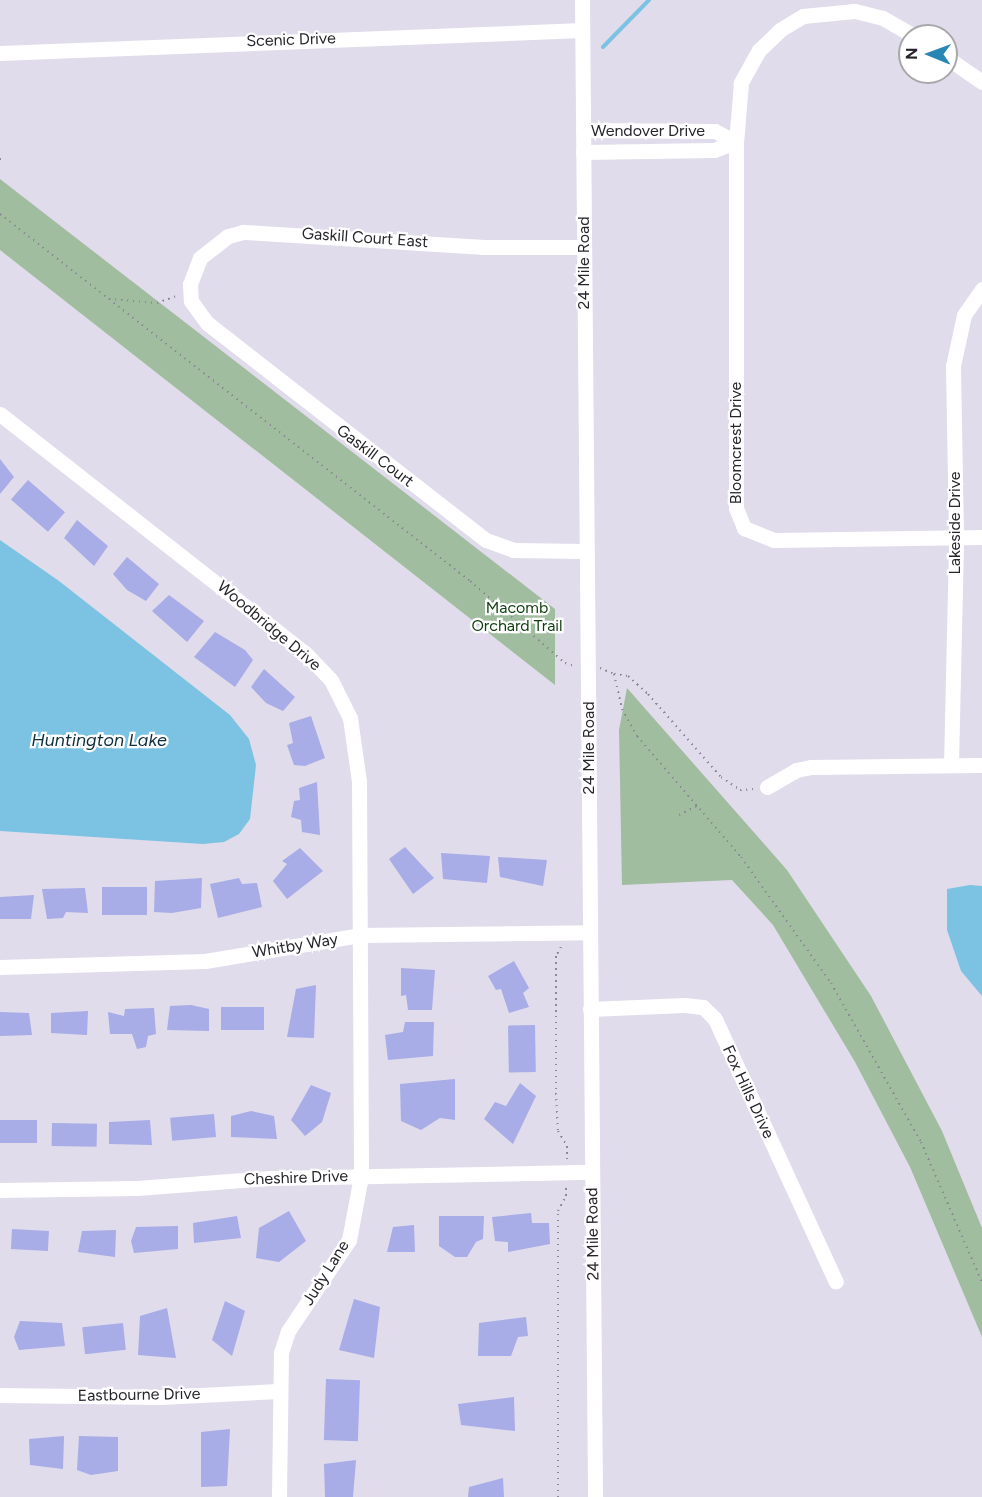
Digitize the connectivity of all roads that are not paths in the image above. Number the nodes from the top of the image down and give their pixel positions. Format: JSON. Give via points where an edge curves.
{"nodes":[{"id":1,"x":582,"y":0,"type":"edge"},
{"id":2,"x":898,"y":26,"type":"edge"},
{"id":3,"x":582,"y":30,"type":"junction"},
{"id":4,"x":0,"y":53,"type":"edge"},
{"id":5,"x":958,"y":65,"type":"edge"},
{"id":6,"x":982,"y":82,"type":"edge"},
{"id":7,"x":583,"y":130,"type":"junction"},
{"id":8,"x":736,"y":142,"type":"junction"},
{"id":9,"x":583,"y":152,"type":"junction"},
{"id":10,"x":583,"y":247,"type":"junction"},
{"id":11,"x":982,"y":289,"type":"edge"},
{"id":12,"x":190,"y":293,"type":"joint"},
{"id":13,"x":0,"y":414,"type":"edge"},
{"id":14,"x":956,"y":537,"type":"junction"},
{"id":15,"x":982,"y":537,"type":"edge"},
{"id":16,"x":586,"y":551,"type":"junction"},
{"id":17,"x":951,"y":765,"type":"junction"},
{"id":18,"x":982,"y":765,"type":"edge"},
{"id":19,"x":767,"y":787,"type":"road end"},
{"id":20,"x":590,"y":932,"type":"junction"},
{"id":21,"x":360,"y":935,"type":"junction"},
{"id":22,"x":0,"y":967,"type":"edge"},
{"id":23,"x":590,"y":1009,"type":"junction"},
{"id":24,"x":592,"y":1172,"type":"junction"},
{"id":25,"x":361,"y":1176,"type":"junction"},
{"id":26,"x":0,"y":1190,"type":"edge"},
{"id":27,"x":836,"y":1281,"type":"dead end"},
{"id":28,"x":278,"y":1391,"type":"junction"},
{"id":29,"x":0,"y":1395,"type":"edge"},
{"id":30,"x":279,"y":1497,"type":"edge"},
{"id":31,"x":595,"y":1497,"type":"edge"}],
"edges":[{"from":1,"to":3,"type":"street","name":"24 Mile Road"},
{"from":2,"to":8,"type":"street","via":[[854,11],[815,13],[791,22],[759,50],[748,66],[738,103]]},
{"from":3,"to":4,"type":"street","name":"Scenic Drive"},
{"from":3,"to":7,"type":"street","name":"24 Mile Road"},
{"from":5,"to":6,"type":"street"},
{"from":7,"to":8,"type":"street","name":"Wendover Drive","via":[[715,131]]},
{"from":7,"to":9,"type":"street","name":"24 Mile Road"},
{"from":8,"to":9,"type":"street","name":"Wendover Drive","via":[[714,150]]},
{"from":8,"to":14,"type":"street","name":"Bloomcrest Drive","via":[[735,500],[744,528],[774,540]]},
{"from":9,"to":10,"type":"street","name":"24 Mile Road"},
{"from":10,"to":12,"type":"street","name":"Gaskill Court East","via":[[484,247],[243,232],[228,236],[200,258]]},
{"from":10,"to":16,"type":"street","name":"24 Mile Road"},
{"from":11,"to":14,"type":"street","name":"Lakeside Drive","via":[[962,321],[953,366]]},
{"from":12,"to":16,"type":"street","name":"Gaskill Court","via":[[207,323],[486,540],[513,549]]},
{"from":13,"to":21,"type":"street","name":"Woodbridge Drive","via":[[296,646],[335,686],[350,718],[359,781]]},
{"from":14,"to":15,"type":"street"},
{"from":14,"to":17,"type":"street","name":"Lakeside Drive"},
{"from":16,"to":20,"type":"street","name":"24 Mile Road"},
{"from":17,"to":18,"type":"street"},
{"from":17,"to":19,"type":"street","via":[[811,767],[796,770]]},
{"from":20,"to":21,"type":"street","name":"Whitby Way"},
{"from":20,"to":23,"type":"street","name":"24 Mile Road"},
{"from":21,"to":22,"type":"street","name":"Whitby Way","via":[[205,961]]},
{"from":21,"to":25,"type":"street","name":"Judy Lane"},
{"from":23,"to":24,"type":"street","name":"24 Mile Road"},
{"from":23,"to":27,"type":"street","name":"Fox Hills Drive","via":[[684,1005],[703,1007],[715,1019]]},
{"from":24,"to":25,"type":"street","name":"Cheshire Drive"},
{"from":24,"to":31,"type":"street","name":"24 Mile Road"},
{"from":25,"to":26,"type":"street","name":"Cheshire Drive","via":[[137,1188]]},
{"from":25,"to":28,"type":"street","name":"Judy Lane","via":[[349,1239],[284,1341]]},
{"from":28,"to":29,"type":"street","name":"Eastbourne Drive","via":[[160,1397]]},
{"from":28,"to":30,"type":"street","name":"Judy Lane"}]}
